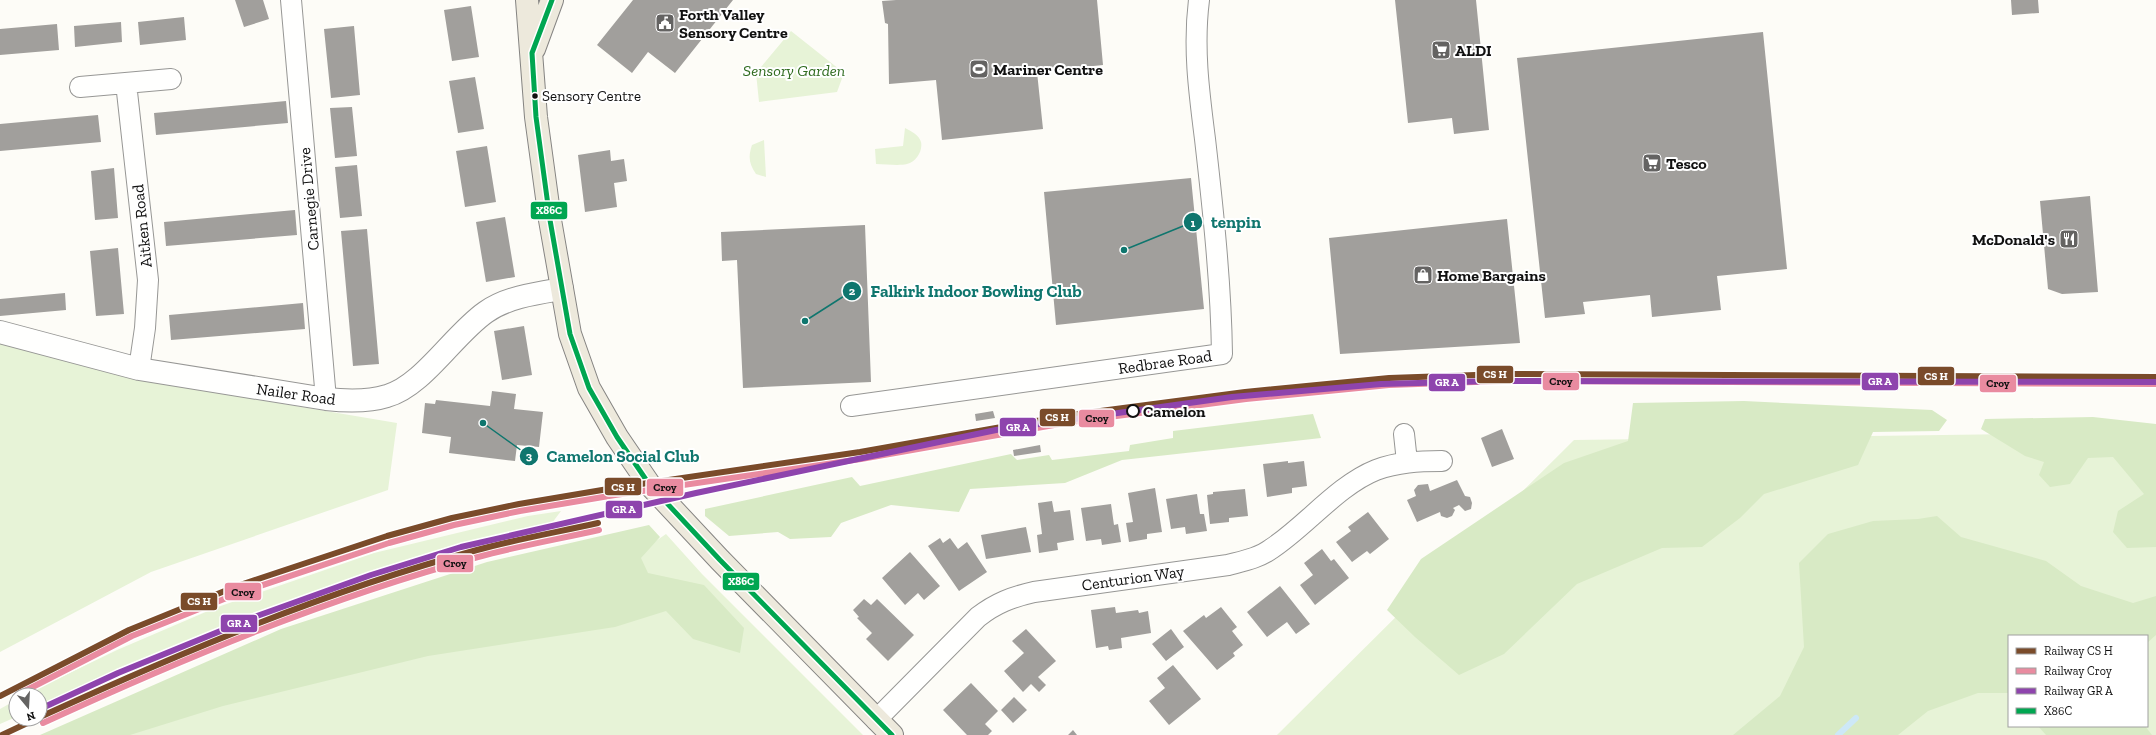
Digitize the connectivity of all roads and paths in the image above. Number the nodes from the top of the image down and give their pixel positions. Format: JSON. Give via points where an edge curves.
{"nodes":[{"id":1,"x":291,"y":0,"type":"edge"},
{"id":2,"x":527,"y":0,"type":"edge"},
{"id":3,"x":552,"y":0,"type":"edge"},
{"id":4,"x":1199,"y":0,"type":"edge"},
{"id":5,"x":532,"y":53,"type":"junction"},
{"id":6,"x":172,"y":79,"type":"dead end"},
{"id":7,"x":126,"y":83,"type":"junction"},
{"id":8,"x":80,"y":87,"type":"dead end"},
{"id":9,"x":562,"y":289,"type":"junction"},
{"id":10,"x":0,"y":332,"type":"edge"},
{"id":11,"x":139,"y":369,"type":"junction"},
{"id":12,"x":326,"y":399,"type":"junction"},
{"id":13,"x":851,"y":406,"type":"dead end"},
{"id":14,"x":1404,"y":434,"type":"dead end"},
{"id":15,"x":1442,"y":461,"type":"dead end"},
{"id":16,"x":1407,"y":462,"type":"junction"},
{"id":17,"x":876,"y":720,"type":"junction"},
{"id":18,"x":892,"y":735,"type":"edge"}],
"edges":[{"from":1,"to":12,"type":"street","name":"Carnegie Drive"},
{"from":2,"to":5,"type":"main road"},
{"from":3,"to":5,"type":"main road"},
{"from":4,"to":13,"type":"street","name":"Redbrae Road","via":[[1196,24],[1197,85],[1205,139],[1221,314],[1222,354]]},
{"from":5,"to":9,"type":"main road","via":[[536,116]]},
{"from":6,"to":7,"type":"street"},
{"from":7,"to":8,"type":"street"},
{"from":7,"to":11,"type":"street","name":"Aitken Road","via":[[148,280]]},
{"from":9,"to":12,"type":"street","name":"Nailer Road","via":[[512,300],[488,311],[467,328],[417,380],[388,396],[350,401]]},
{"from":9,"to":17,"type":"main road","via":[[570,334],[589,388],[617,437],[649,484]]},
{"from":10,"to":11,"type":"street","name":"Nailer Road"},
{"from":11,"to":12,"type":"street","name":"Nailer Road"},
{"from":14,"to":16,"type":"street"},
{"from":15,"to":16,"type":"street","name":"Centurion Way"},
{"from":16,"to":17,"type":"street","name":"Centurion Way","via":[[1375,471],[1345,489],[1287,538],[1251,559],[1228,566],[1034,592],[1008,598],[991,606]]},
{"from":17,"to":18,"type":"main road"}]}
